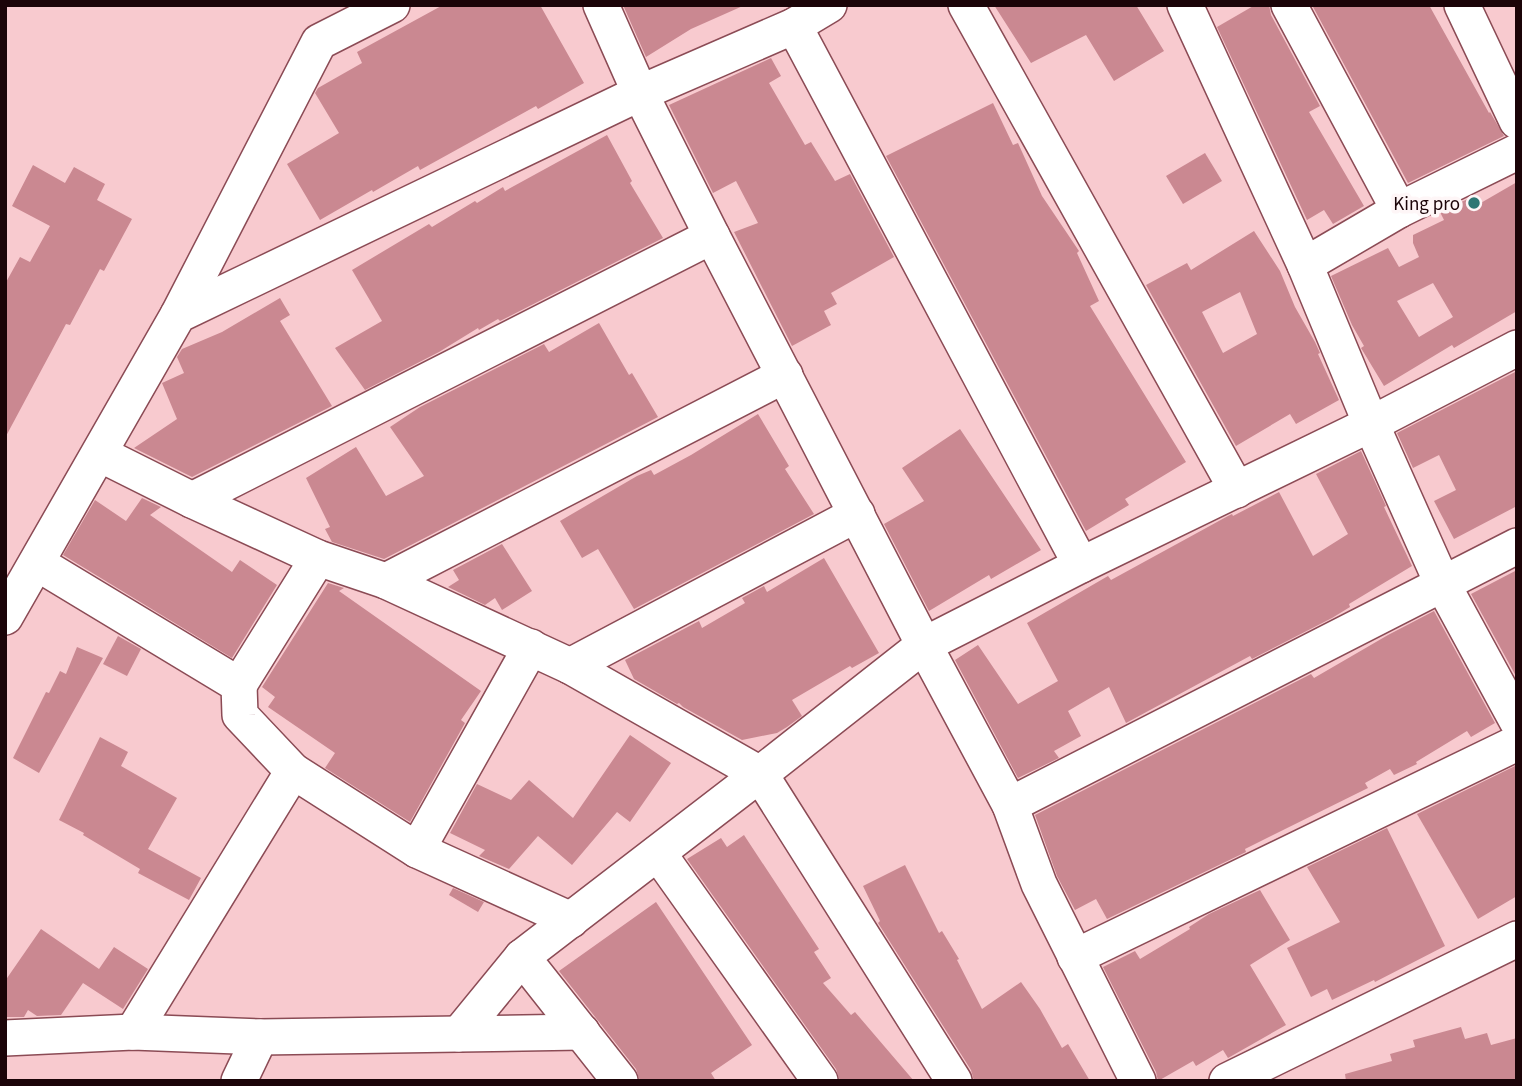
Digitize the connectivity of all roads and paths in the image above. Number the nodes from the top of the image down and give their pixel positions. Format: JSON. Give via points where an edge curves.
{"nodes":[{"id":1,"x":392,"y":5,"type":"edge"},
{"id":2,"x":601,"y":5,"type":"edge"},
{"id":3,"x":829,"y":5,"type":"edge"},
{"id":4,"x":966,"y":5,"type":"edge"},
{"id":5,"x":1289,"y":5,"type":"edge"},
{"id":6,"x":1462,"y":5,"type":"edge"},
{"id":7,"x":1195,"y":9,"type":"edge"},
{"id":8,"x":794,"y":26,"type":"junction"},
{"id":9,"x":640,"y":93,"type":"junction"},
{"id":10,"x":1517,"y":121,"type":"edge"},
{"id":11,"x":1517,"y":152,"type":"edge"},
{"id":12,"x":1399,"y":210,"type":"junction"},
{"id":13,"x":712,"y":236,"type":"junction"},
{"id":14,"x":1305,"y":265,"type":"junction"},
{"id":15,"x":178,"y":315,"type":"junction"},
{"id":16,"x":1517,"y":348,"type":"edge"},
{"id":17,"x":785,"y":375,"type":"junction"},
{"id":18,"x":1371,"y":424,"type":"junction"},
{"id":19,"x":100,"y":454,"type":"junction"},
{"id":20,"x":1237,"y":490,"type":"junction"},
{"id":21,"x":192,"y":500,"type":"junction"},
{"id":22,"x":857,"y":514,"type":"junction"},
{"id":23,"x":1517,"y":546,"type":"edge"},
{"id":24,"x":318,"y":558,"type":"junction"},
{"id":25,"x":37,"y":563,"type":"junction"},
{"id":26,"x":1081,"y":565,"type":"junction"},
{"id":27,"x":386,"y":581,"type":"junction"},
{"id":28,"x":1443,"y":585,"type":"junction"},
{"id":29,"x":5,"y":617,"type":"edge"},
{"id":30,"x":924,"y":645,"type":"junction"},
{"id":31,"x":531,"y":647,"type":"junction"},
{"id":32,"x":570,"y":666,"type":"junction"},
{"id":33,"x":239,"y":685,"type":"junction"},
{"id":34,"x":1517,"y":720,"type":"edge"},
{"id":35,"x":1517,"y":743,"type":"edge"},
{"id":36,"x":293,"y":771,"type":"junction"},
{"id":37,"x":760,"y":774,"type":"junction"},
{"id":38,"x":1010,"y":805,"type":"junction"},
{"id":39,"x":417,"y":850,"type":"junction"},
{"id":40,"x":658,"y":853,"type":"junction"},
{"id":41,"x":570,"y":920,"type":"junction"},
{"id":42,"x":1517,"y":939,"type":"edge"},
{"id":43,"x":522,"y":957,"type":"junction"},
{"id":44,"x":1075,"y":957,"type":"junction"},
{"id":45,"x":133,"y":1032,"type":"junction"},
{"id":46,"x":582,"y":1032,"type":"junction"},
{"id":47,"x":459,"y":1034,"type":"junction"},
{"id":48,"x":260,"y":1037,"type":"junction"},
{"id":49,"x":5,"y":1038,"type":"edge"},
{"id":50,"x":811,"y":1077,"type":"edge"},
{"id":51,"x":239,"y":1081,"type":"edge"},
{"id":52,"x":620,"y":1081,"type":"edge"},
{"id":53,"x":954,"y":1081,"type":"edge"},
{"id":54,"x":1138,"y":1081,"type":"edge"},
{"id":55,"x":1227,"y":1081,"type":"edge"}],
"edges":[{"from":1,"to":15,"type":"street","via":[[319,42]]},
{"from":2,"to":9,"type":"street"},
{"from":3,"to":8,"type":"street"},
{"from":4,"to":20,"type":"street"},
{"from":5,"to":12,"type":"street"},
{"from":6,"to":10,"type":"street"},
{"from":7,"to":14,"type":"street"},
{"from":8,"to":9,"type":"street"},
{"from":8,"to":26,"type":"street"},
{"from":9,"to":13,"type":"street"},
{"from":9,"to":15,"type":"street"},
{"from":11,"to":12,"type":"street"},
{"from":12,"to":14,"type":"street"},
{"from":13,"to":17,"type":"street"},
{"from":13,"to":21,"type":"street"},
{"from":14,"to":18,"type":"street"},
{"from":15,"to":19,"type":"street"},
{"from":16,"to":18,"type":"street"},
{"from":17,"to":22,"type":"street"},
{"from":17,"to":27,"type":"street"},
{"from":18,"to":20,"type":"street"},
{"from":18,"to":28,"type":"street"},
{"from":19,"to":21,"type":"street"},
{"from":19,"to":25,"type":"street"},
{"from":20,"to":26,"type":"street"},
{"from":21,"to":24,"type":"street"},
{"from":22,"to":30,"type":"street"},
{"from":22,"to":32,"type":"street"},
{"from":23,"to":28,"type":"street"},
{"from":24,"to":27,"type":"street"},
{"from":24,"to":33,"type":"street"},
{"from":25,"to":29,"type":"street"},
{"from":25,"to":33,"type":"street"},
{"from":26,"to":30,"type":"street"},
{"from":27,"to":31,"type":"street"},
{"from":28,"to":34,"type":"street"},
{"from":28,"to":38,"type":"street"},
{"from":30,"to":37,"type":"street"},
{"from":30,"to":38,"type":"street"},
{"from":31,"to":32,"type":"street"},
{"from":31,"to":39,"type":"street"},
{"from":32,"to":37,"type":"street"},
{"from":33,"to":36,"type":"street","via":[[240,715]]},
{"from":35,"to":44,"type":"street"},
{"from":36,"to":39,"type":"street"},
{"from":36,"to":45,"type":"street"},
{"from":37,"to":40,"type":"street"},
{"from":37,"to":53,"type":"street"},
{"from":38,"to":44,"type":"street","via":[[1039,884]]},
{"from":39,"to":41,"type":"street"},
{"from":40,"to":41,"type":"street"},
{"from":40,"to":50,"type":"street"},
{"from":41,"to":43,"type":"street"},
{"from":42,"to":55,"type":"street"},
{"from":43,"to":46,"type":"street"},
{"from":43,"to":47,"type":"street"},
{"from":44,"to":54,"type":"street"},
{"from":45,"to":48,"type":"street"},
{"from":45,"to":49,"type":"street"},
{"from":46,"to":47,"type":"street"},
{"from":46,"to":52,"type":"street"},
{"from":47,"to":48,"type":"street"},
{"from":48,"to":51,"type":"street"}]}
